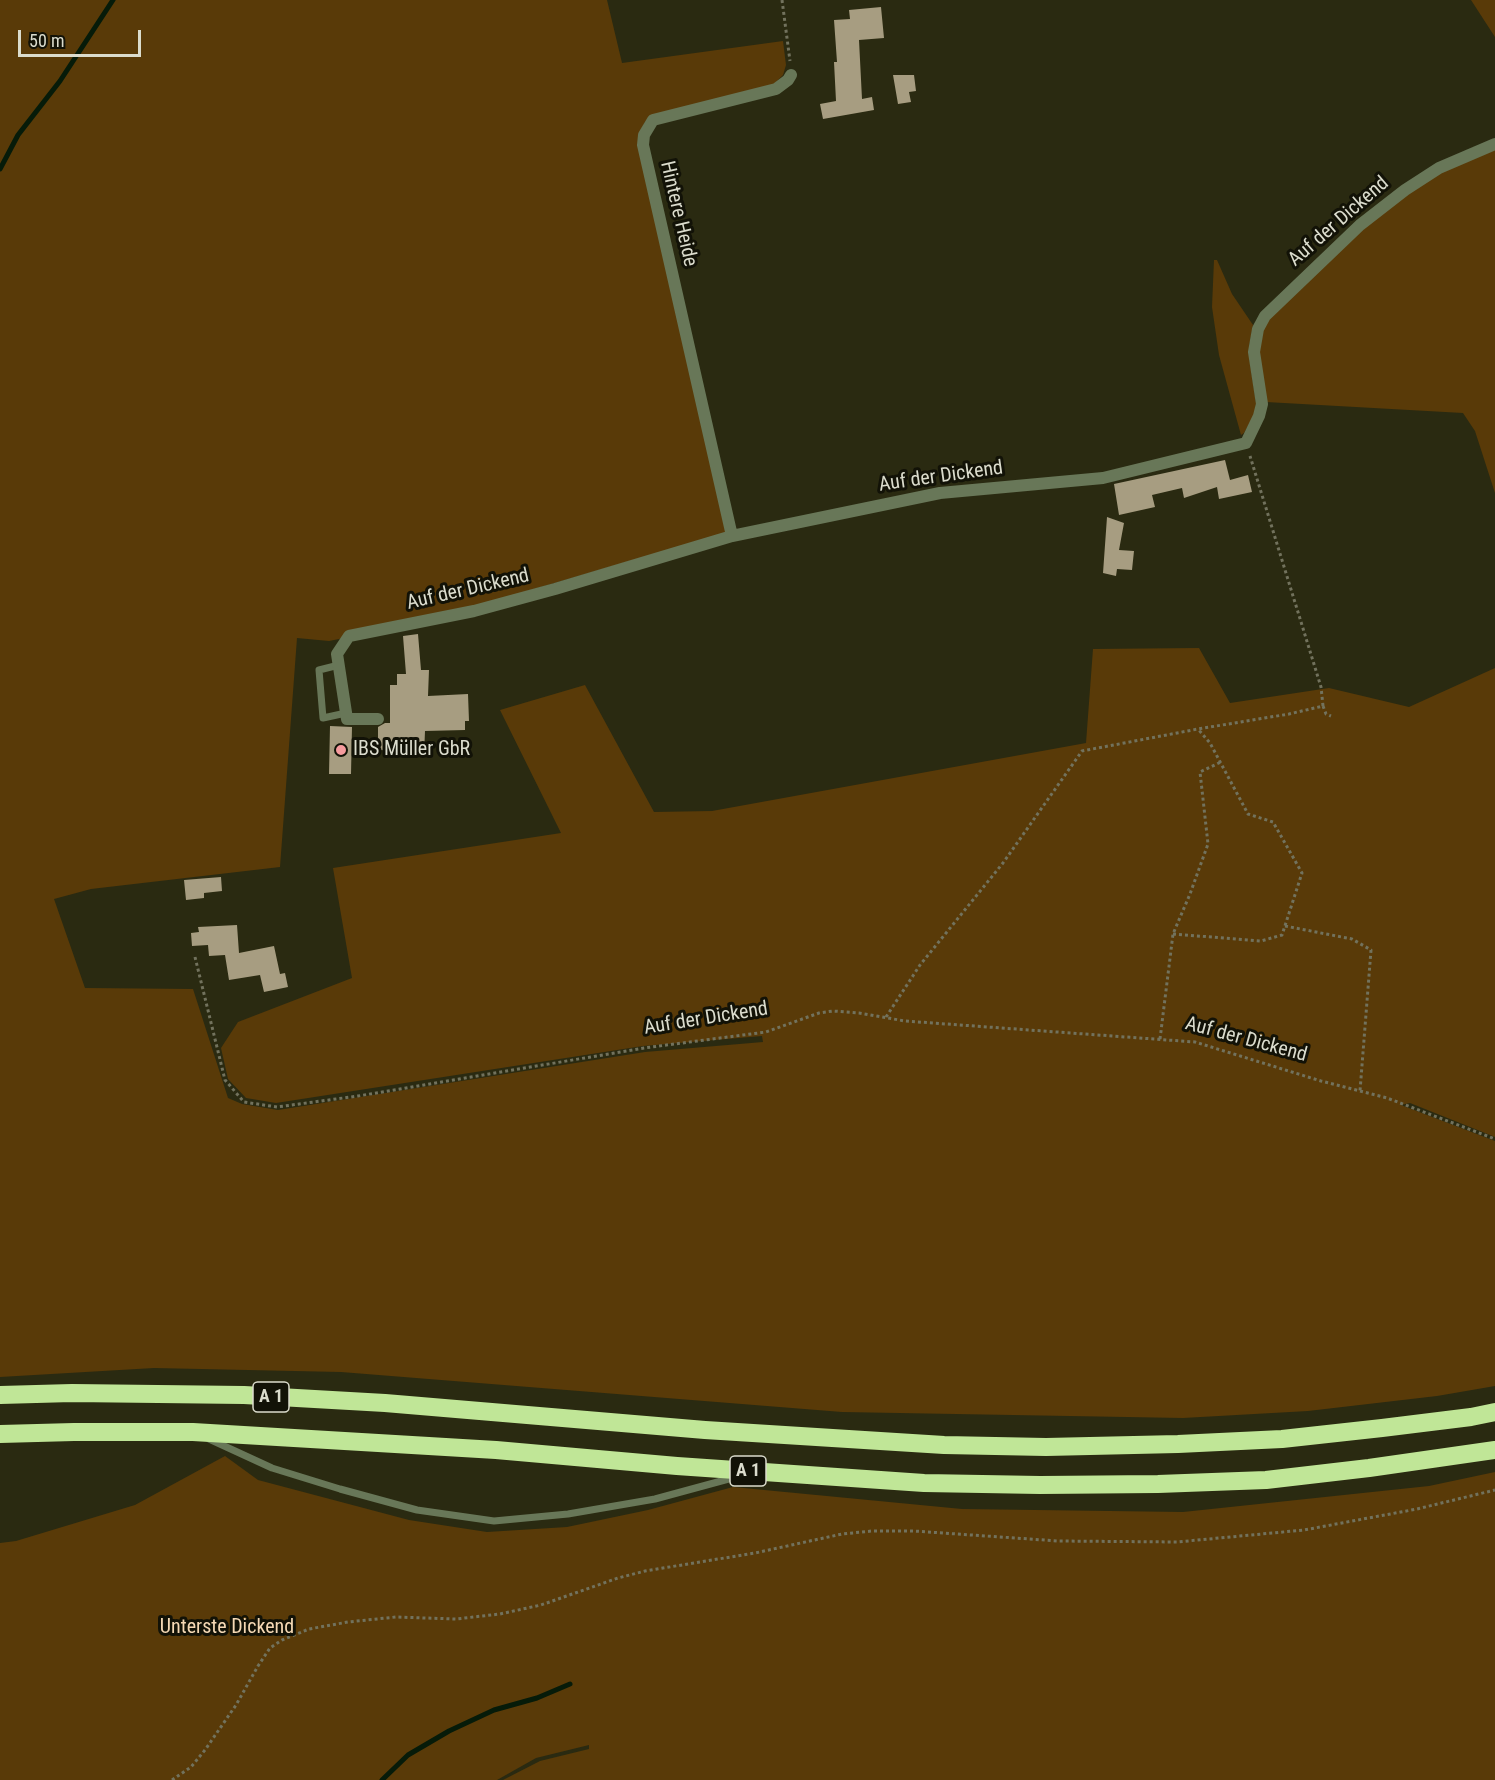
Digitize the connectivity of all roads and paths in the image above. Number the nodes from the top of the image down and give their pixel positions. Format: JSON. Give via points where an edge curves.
{"nodes":[{"id":1,"x":782,"y":0,"type":"edge"},
{"id":2,"x":791,"y":75,"type":"joint"},
{"id":3,"x":1495,"y":144,"type":"edge"},
{"id":4,"x":1246,"y":443,"type":"junction"},
{"id":5,"x":732,"y":536,"type":"junction"},
{"id":6,"x":339,"y":665,"type":"junction"},
{"id":7,"x":1323,"y":705,"type":"junction"},
{"id":8,"x":346,"y":713,"type":"junction"},
{"id":9,"x":1330,"y":717,"type":"dead end"},
{"id":10,"x":378,"y":719,"type":"dead end"},
{"id":11,"x":1198,"y":729,"type":"junction"},
{"id":12,"x":1221,"y":762,"type":"junction"},
{"id":13,"x":1285,"y":926,"type":"junction"},
{"id":14,"x":1173,"y":934,"type":"junction"},
{"id":15,"x":195,"y":957,"type":"dead end"},
{"id":16,"x":886,"y":1017,"type":"junction"},
{"id":17,"x":1160,"y":1039,"type":"junction"},
{"id":18,"x":1360,"y":1091,"type":"junction"},
{"id":19,"x":1495,"y":1139,"type":"edge"},
{"id":20,"x":0,"y":1395,"type":"edge"},
{"id":21,"x":1495,"y":1412,"type":"edge"},
{"id":22,"x":193,"y":1432,"type":"junction"},
{"id":23,"x":0,"y":1434,"type":"edge"},
{"id":24,"x":1495,"y":1450,"type":"edge"},
{"id":25,"x":753,"y":1472,"type":"junction"},
{"id":26,"x":1495,"y":1490,"type":"edge"},
{"id":27,"x":171,"y":1780,"type":"edge"}],
"edges":[{"from":1,"to":2,"type":"path"},
{"from":2,"to":5,"type":"street","name":"Hintere Heide","via":[[776,89],[653,120],[644,135],[648,168]]},
{"from":3,"to":4,"type":"street","name":"Auf der Dickend","via":[[1439,168],[1405,190],[1360,225],[1265,316],[1254,352],[1262,404]]},
{"from":4,"to":5,"type":"street","name":"Auf der Dickend","via":[[1103,478],[940,493]]},
{"from":4,"to":7,"type":"path","via":[[1322,687]]},
{"from":5,"to":6,"type":"street","name":"Auf der Dickend","via":[[474,611],[349,636],[337,654]]},
{"from":6,"to":8,"type":"street","name":"Auf der Dickend"},
{"from":6,"to":8,"type":"lane","via":[[319,670],[323,718]]},
{"from":7,"to":9,"type":"path"},
{"from":7,"to":11,"type":"path"},
{"from":8,"to":10,"type":"street","via":[[347,719]]},
{"from":11,"to":12,"type":"path"},
{"from":11,"to":16,"type":"path","via":[[1082,751],[1003,863],[920,965]]},
{"from":12,"to":13,"type":"path","via":[[1248,814],[1273,822],[1302,873]]},
{"from":12,"to":14,"type":"path","via":[[1200,772],[1208,844]]},
{"from":13,"to":14,"type":"path","via":[[1282,936],[1261,941]]},
{"from":13,"to":18,"type":"path","via":[[1352,939],[1371,950]]},
{"from":14,"to":17,"type":"path"},
{"from":15,"to":16,"type":"path","name":"Auf der Dickend","via":[[225,1080],[244,1102],[276,1107],[766,1032],[819,1013]]},
{"from":16,"to":17,"type":"path","name":"Auf der Dickend"},
{"from":17,"to":18,"type":"path","name":"Auf der Dickend","via":[[1195,1042]]},
{"from":18,"to":19,"type":"path","name":"Auf der Dickend"},
{"from":20,"to":21,"type":"highway","number":"A 1","via":[[244,1395],[705,1430],[1046,1448],[1282,1439]]},
{"from":22,"to":23,"type":"highway","number":"A 1"},
{"from":22,"to":25,"type":"highway","number":"A 1","via":[[496,1450]]},
{"from":22,"to":25,"type":"lane","via":[[272,1467],[340,1489],[417,1510],[494,1521],[568,1514],[655,1499]]},
{"from":24,"to":25,"type":"highway","number":"A 1","via":[[1266,1480],[1158,1484],[924,1483]]},
{"from":26,"to":27,"type":"path","via":[[1304,1530],[1177,1542],[1058,1541],[914,1531],[842,1534],[645,1571],[541,1605],[500,1614],[456,1619],[396,1617],[309,1629],[270,1648],[205,1750],[191,1767]]}]}
